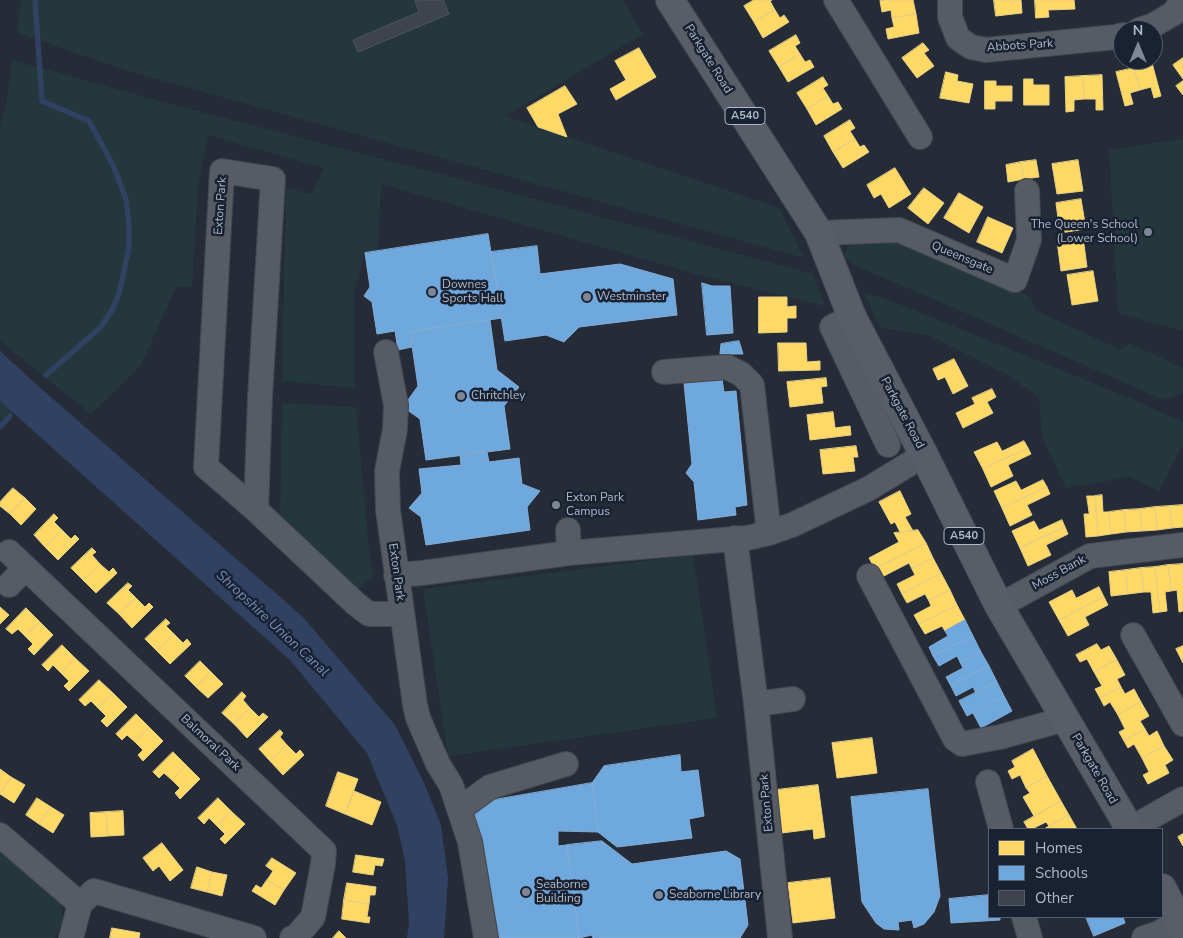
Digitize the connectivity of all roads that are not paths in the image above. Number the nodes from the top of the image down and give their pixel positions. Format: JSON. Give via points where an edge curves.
{"nodes":[{"id":1,"x":670,"y":0,"type":"edge"},
{"id":2,"x":836,"y":0,"type":"edge"},
{"id":3,"x":950,"y":0,"type":"edge"},
{"id":4,"x":1182,"y":0,"type":"edge"},
{"id":5,"x":1162,"y":20,"type":"edge"},
{"id":6,"x":1113,"y":37,"type":"edge"},
{"id":7,"x":920,"y":137,"type":"dead end"},
{"id":8,"x":1027,"y":191,"type":"dead end"},
{"id":9,"x":819,"y":233,"type":"junction"},
{"id":10,"x":852,"y":317,"type":"junction"},
{"id":11,"x":386,"y":352,"type":"dead end"},
{"id":12,"x":664,"y":372,"type":"dead end"},
{"id":13,"x":888,"y":445,"type":"dead end"},
{"id":14,"x":924,"y":455,"type":"junction"},
{"id":15,"x":256,"y":510,"type":"junction"},
{"id":16,"x":769,"y":533,"type":"junction"},
{"id":17,"x":735,"y":538,"type":"junction"},
{"id":18,"x":1183,"y":545,"type":"edge"},
{"id":19,"x":396,"y":575,"type":"junction"},
{"id":20,"x":869,"y":576,"type":"dead end"},
{"id":21,"x":9,"y":585,"type":"dead end"},
{"id":22,"x":999,"y":606,"type":"junction"},
{"id":23,"x":402,"y":614,"type":"junction"},
{"id":24,"x":1144,"y":642,"type":"dead end"},
{"id":25,"x":793,"y":699,"type":"dead end"},
{"id":26,"x":756,"y":704,"type":"junction"},
{"id":27,"x":1065,"y":719,"type":"junction"},
{"id":28,"x":1183,"y":724,"type":"edge"},
{"id":29,"x":566,"y":764,"type":"dead end"},
{"id":30,"x":988,"y":782,"type":"dead end"},
{"id":31,"x":1183,"y":799,"type":"edge"},
{"id":32,"x":460,"y":809,"type":"junction"},
{"id":33,"x":1001,"y":828,"type":"edge"},
{"id":34,"x":1129,"y":828,"type":"edge"},
{"id":35,"x":1132,"y":828,"type":"edge"},
{"id":36,"x":0,"y":835,"type":"edge"},
{"id":37,"x":1163,"y":890,"type":"edge"},
{"id":38,"x":80,"y":904,"type":"junction"},
{"id":39,"x":1024,"y":918,"type":"edge"},
{"id":40,"x":1180,"y":919,"type":"edge"},
{"id":41,"x":71,"y":938,"type":"edge"},
{"id":42,"x":254,"y":938,"type":"edge"},
{"id":43,"x":292,"y":938,"type":"edge"},
{"id":44,"x":486,"y":938,"type":"edge"},
{"id":45,"x":780,"y":938,"type":"edge"},
{"id":46,"x":1030,"y":938,"type":"edge"},
{"id":47,"x":1144,"y":938,"type":"edge"}],
"edges":[{"from":1,"to":9,"type":"main road","name":"Parkgate Road","number":"A540"},
{"from":2,"to":7,"type":"street"},
{"from":3,"to":6,"type":"street","name":"Abbots Park","via":[[950,17],[958,38],[971,47],[986,50]]},
{"from":4,"to":5,"type":"street","via":[[1174,13]]},
{"from":8,"to":9,"type":"street","name":"Queensgate","via":[[1029,240],[1014,280],[899,230]]},
{"from":9,"to":10,"type":"main road","name":"Parkgate Road","number":"A540"},
{"from":10,"to":13,"type":"street","via":[[832,327]]},
{"from":10,"to":14,"type":"main road","name":"Parkgate Road","number":"A540"},
{"from":11,"to":19,"type":"street","name":"Exton Park","via":[[396,406],[387,470]]},
{"from":12,"to":16,"type":"street","via":[[727,367],[752,385]]},
{"from":14,"to":16,"type":"street","via":[[859,493]]},
{"from":14,"to":22,"type":"main road","name":"Parkgate Road","number":"A540"},
{"from":15,"to":15,"type":"street","name":"Exton Park","via":[[206,467],[222,171],[273,179]]},
{"from":15,"to":23,"type":"street","name":"Exton Park","via":[[369,614]]},
{"from":16,"to":17,"type":"street"},
{"from":17,"to":19,"type":"street","via":[[569,541],[422,573]]},
{"from":17,"to":26,"type":"street","name":"Exton Park"},
{"from":18,"to":22,"type":"street","name":"Moss Bank","via":[[1090,556]]},
{"from":19,"to":23,"type":"street","name":"Exton Park"},
{"from":20,"to":27,"type":"street","via":[[955,739],[962,744]]},
{"from":21,"to":43,"type":"street","name":"Balmoral Park","via":[[17,560],[324,851],[313,917]]},
{"from":22,"to":27,"type":"main road","name":"Parkgate Road","number":"A540"},
{"from":23,"to":32,"type":"street","name":"Exton Park","via":[[418,718]]},
{"from":24,"to":28,"type":"street"},
{"from":25,"to":26,"type":"street"},
{"from":26,"to":45,"type":"street","name":"Exton Park"},
{"from":27,"to":34,"type":"main road","name":"Parkgate Road","number":"A540"},
{"from":29,"to":32,"type":"street","via":[[490,787]]},
{"from":30,"to":33,"type":"street"},
{"from":31,"to":35,"type":"street"},
{"from":32,"to":44,"type":"street","name":"Exton Park","via":[[470,842]]},
{"from":36,"to":38,"type":"street"},
{"from":37,"to":40,"type":"main road"},
{"from":38,"to":41,"type":"street"},
{"from":38,"to":42,"type":"street","via":[[94,890]]},
{"from":39,"to":46,"type":"street"},
{"from":40,"to":47,"type":"street","via":[[1157,934]]}]}
